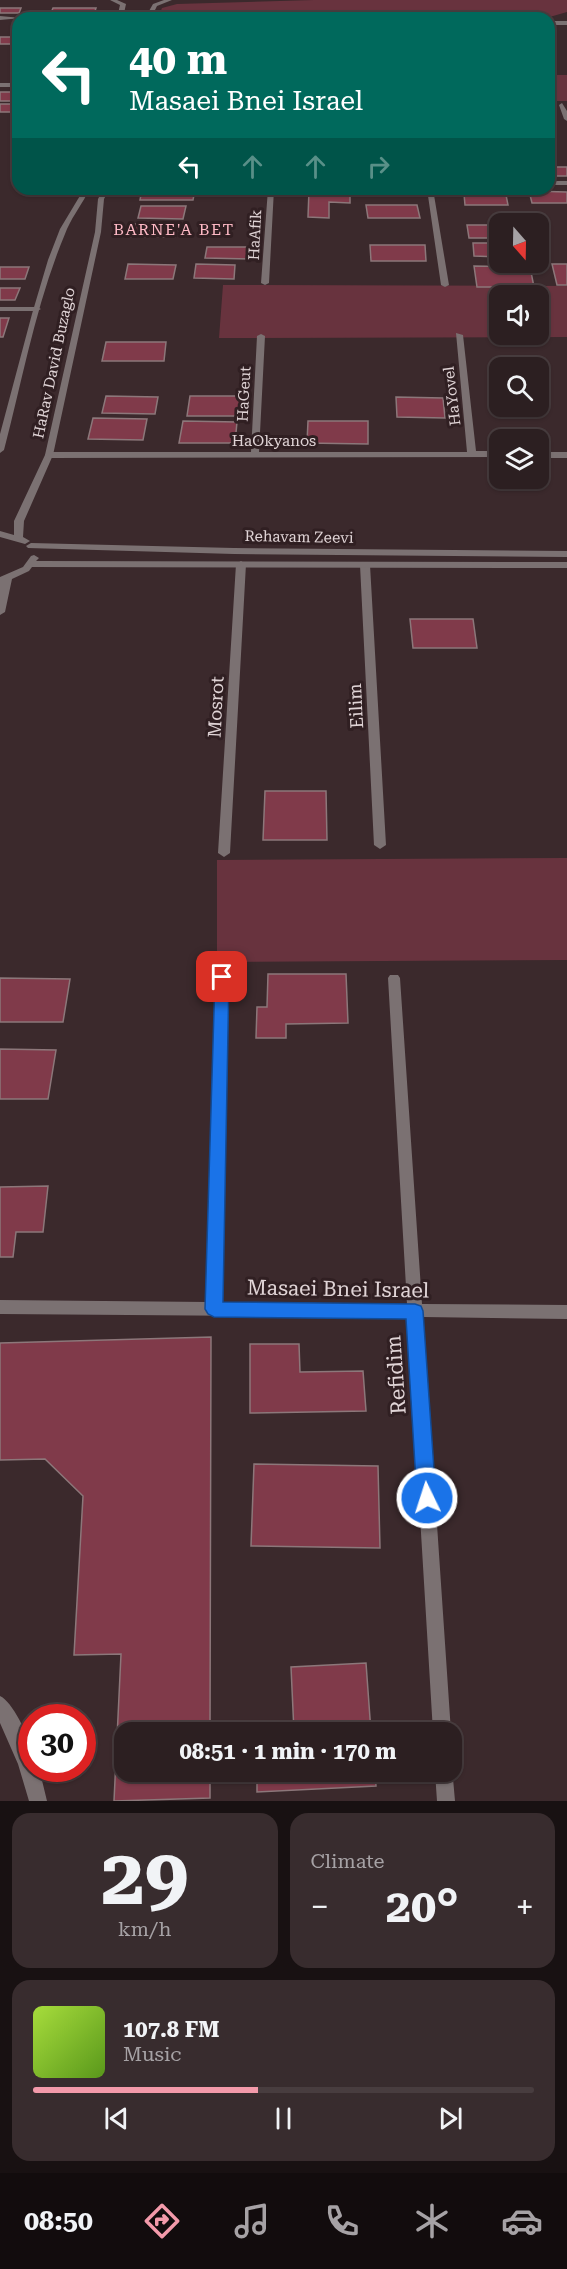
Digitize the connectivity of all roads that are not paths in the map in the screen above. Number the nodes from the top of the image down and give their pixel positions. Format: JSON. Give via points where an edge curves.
{"nodes":[{"id":1,"x":113,"y":0,"type":"edge"},
{"id":2,"x":169,"y":0,"type":"edge"},
{"id":3,"x":122,"y":12,"type":"edge"},
{"id":4,"x":151,"y":12,"type":"edge"},
{"id":5,"x":562,"y":105,"type":"dead end"},
{"id":6,"x":567,"y":119,"type":"edge"},
{"id":7,"x":83,"y":195,"type":"edge"},
{"id":8,"x":98,"y":195,"type":"edge"},
{"id":9,"x":271,"y":195,"type":"edge"},
{"id":10,"x":430,"y":195,"type":"edge"},
{"id":11,"x":266,"y":283,"type":"dead end"},
{"id":12,"x":445,"y":285,"type":"dead end"},
{"id":13,"x":0,"y":309,"type":"edge"},
{"id":14,"x":37,"y":309,"type":"junction"},
{"id":15,"x":459,"y":335,"type":"dead end"},
{"id":16,"x":261,"y":336,"type":"dead end"},
{"id":17,"x":0,"y":450,"type":"edge"},
{"id":18,"x":255,"y":454,"type":"junction"},
{"id":19,"x":472,"y":454,"type":"junction"},
{"id":20,"x":489,"y":454,"type":"edge"},
{"id":21,"x":49,"y":455,"type":"junction"},
{"id":22,"x":549,"y":455,"type":"edge"},
{"id":23,"x":567,"y":455,"type":"edge"},
{"id":24,"x":0,"y":534,"type":"edge"},
{"id":25,"x":18,"y":538,"type":"junction"},
{"id":26,"x":31,"y":546,"type":"junction"},
{"id":27,"x":567,"y":554,"type":"edge"},
{"id":28,"x":31,"y":564,"type":"junction"},
{"id":29,"x":241,"y":564,"type":"junction"},
{"id":30,"x":365,"y":565,"type":"junction"},
{"id":31,"x":564,"y":566,"type":"edge"},
{"id":32,"x":4,"y":579,"type":"edge"},
{"id":33,"x":0,"y":612,"type":"edge"},
{"id":34,"x":380,"y":845,"type":"dead end"},
{"id":35,"x":224,"y":853,"type":"dead end"},
{"id":36,"x":222,"y":977,"type":"dead end"},
{"id":37,"x":393,"y":978,"type":"dead end"},
{"id":38,"x":0,"y":1307,"type":"edge"},
{"id":39,"x":214,"y":1309,"type":"junction"},
{"id":40,"x":415,"y":1311,"type":"junction"},
{"id":41,"x":567,"y":1312,"type":"edge"},
{"id":42,"x":0,"y":1705,"type":"edge"},
{"id":43,"x":441,"y":1722,"type":"edge"},
{"id":44,"x":445,"y":1782,"type":"edge"},
{"id":45,"x":38,"y":1801,"type":"edge"},
{"id":46,"x":446,"y":1801,"type":"edge"}],
"edges":[{"from":1,"to":3,"type":"street","via":[[123,4]]},
{"from":2,"to":4,"type":"street","via":[[155,5]]},
{"from":5,"to":6,"type":"street"},
{"from":7,"to":14,"type":"street","name":"HaRav David Buzaglo","via":[[62,232]]},
{"from":8,"to":21,"type":"street","name":"HaRav David Buzaglo","via":[[101,199],[98,232]]},
{"from":9,"to":11,"type":"street","name":"HaAfik"},
{"from":10,"to":12,"type":"street"},
{"from":13,"to":14,"type":"street"},
{"from":14,"to":17,"type":"street","name":"HaRav David Buzaglo"},
{"from":15,"to":19,"type":"street","name":"HaYovel"},
{"from":16,"to":18,"type":"street","name":"HaGeut"},
{"from":18,"to":19,"type":"street","name":"HaOkyanos"},
{"from":18,"to":21,"type":"street","name":"HaOkyanos"},
{"from":19,"to":20,"type":"street","name":"HaOkyanos"},
{"from":21,"to":25,"type":"street","name":"HaRav David Buzaglo","via":[[19,521]]},
{"from":22,"to":23,"type":"street"},
{"from":24,"to":25,"type":"street"},
{"from":25,"to":26,"type":"street"},
{"from":26,"to":27,"type":"street","name":"Rehavam Zeevi"},
{"from":26,"to":28,"type":"street"},
{"from":28,"to":29,"type":"street","name":"Rehavam Zeevi"},
{"from":28,"to":32,"type":"street"},
{"from":29,"to":30,"type":"street","name":"Rehavam Zeevi"},
{"from":29,"to":35,"type":"street","name":"Mosrot"},
{"from":30,"to":31,"type":"street","name":"Rehavam Zeevi"},
{"from":30,"to":34,"type":"street","name":"Eilim"},
{"from":32,"to":33,"type":"street"},
{"from":36,"to":39,"type":"street"},
{"from":37,"to":40,"type":"street","name":"Refidim"},
{"from":38,"to":39,"type":"street","name":"Masaei Bnei Israel"},
{"from":39,"to":40,"type":"street","name":"Masaei Bnei Israel"},
{"from":40,"to":41,"type":"street","name":"Masaei Bnei Israel"},
{"from":40,"to":43,"type":"street","name":"Refidim"},
{"from":42,"to":45,"type":"street","via":[[15,1733]]},
{"from":44,"to":46,"type":"street"}]}
